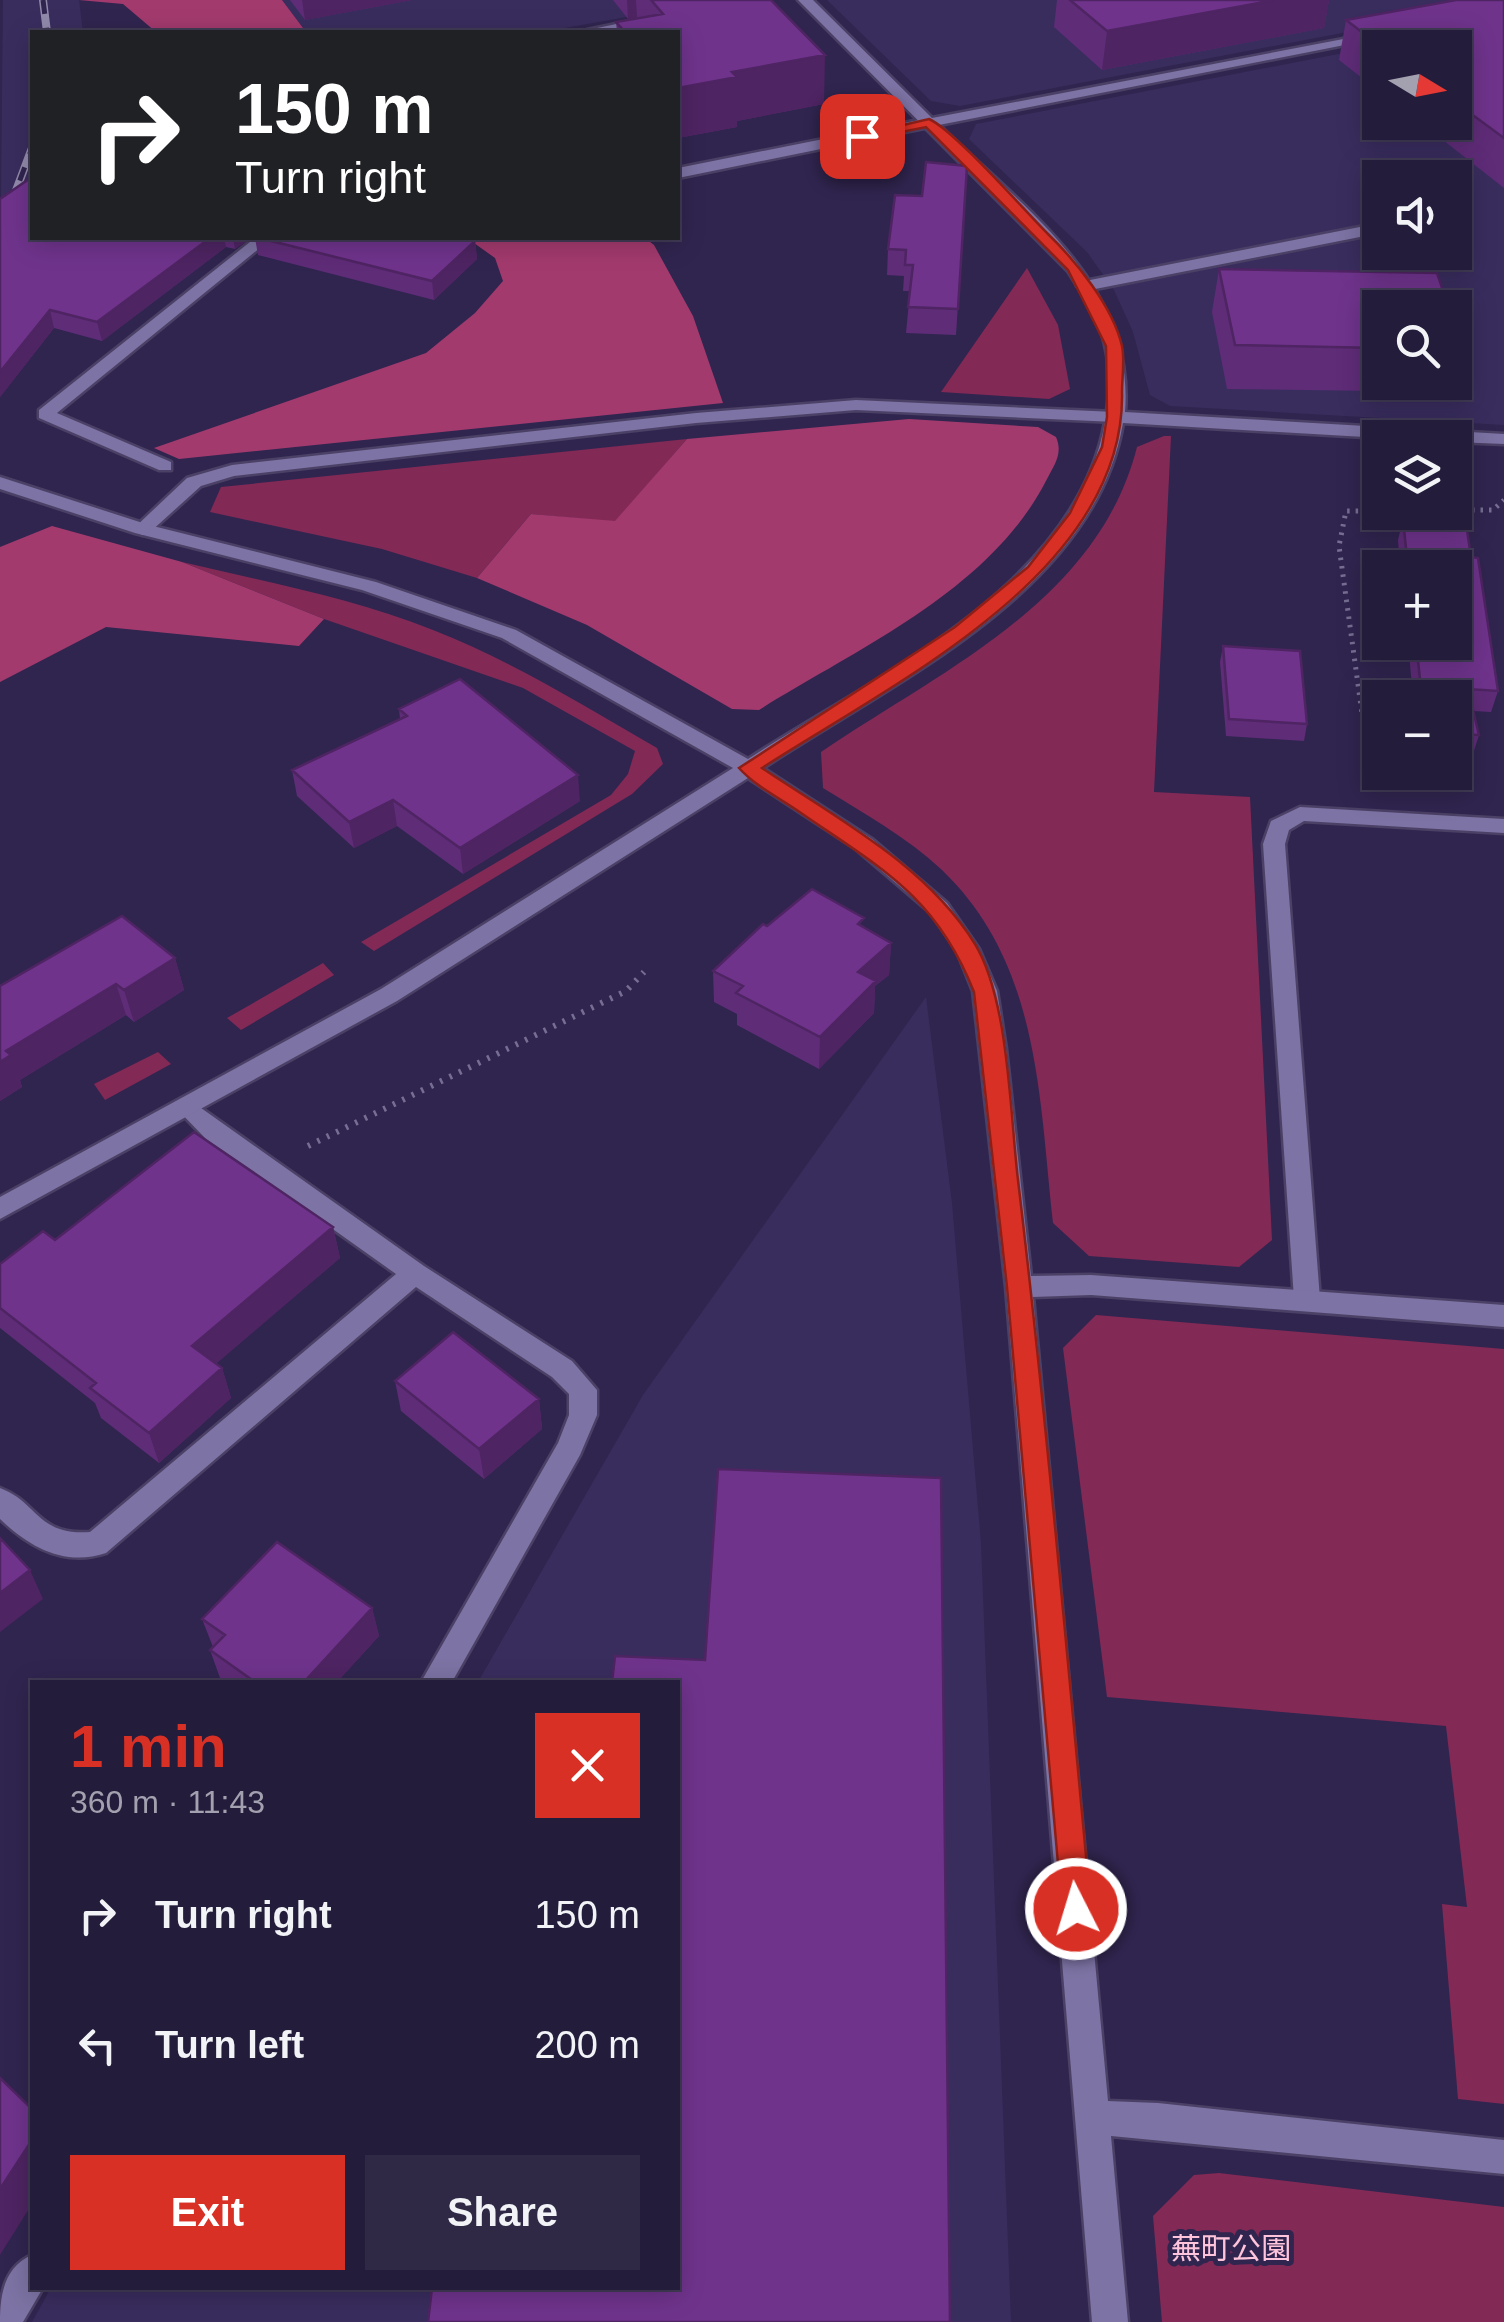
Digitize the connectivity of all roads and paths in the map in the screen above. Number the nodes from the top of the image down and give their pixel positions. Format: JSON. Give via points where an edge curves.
{"nodes":[{"id":1,"x":805,"y":0,"type":"edge"},
{"id":2,"x":659,"y":19,"type":"edge"},
{"id":3,"x":596,"y":30,"type":"edge"},
{"id":4,"x":1362,"y":38,"type":"edge"},
{"id":5,"x":929,"y":123,"type":"junction"},
{"id":6,"x":680,"y":173,"type":"edge"},
{"id":7,"x":1362,"y":232,"type":"edge"},
{"id":8,"x":262,"y":240,"type":"edge"},
{"id":9,"x":1085,"y":286,"type":"junction"},
{"id":10,"x":1115,"y":417,"type":"junction"},
{"id":11,"x":1504,"y":439,"type":"edge"},
{"id":12,"x":165,"y":466,"type":"dead end"},
{"id":13,"x":0,"y":483,"type":"edge"},
{"id":14,"x":1504,"y":500,"type":"edge"},
{"id":15,"x":1472,"y":510,"type":"edge"},
{"id":16,"x":1362,"y":512,"type":"edge"},
{"id":17,"x":142,"y":530,"type":"junction"},
{"id":18,"x":749,"y":768,"type":"junction"},
{"id":19,"x":1376,"y":818,"type":"junction"},
{"id":20,"x":1504,"y":826,"type":"edge"},
{"id":21,"x":644,"y":972,"type":"dead end"},
{"id":22,"x":187,"y":1107,"type":"junction"},
{"id":23,"x":270,"y":1171,"type":"junction"},
{"id":24,"x":0,"y":1209,"type":"edge"},
{"id":25,"x":416,"y":1274,"type":"junction"},
{"id":26,"x":1019,"y":1287,"type":"junction"},
{"id":27,"x":1307,"y":1299,"type":"junction"},
{"id":28,"x":1504,"y":1316,"type":"edge"},
{"id":29,"x":0,"y":1500,"type":"edge"},
{"id":30,"x":437,"y":1680,"type":"edge"},
{"id":31,"x":1094,"y":2118,"type":"junction"},
{"id":32,"x":1504,"y":2158,"type":"edge"},
{"id":33,"x":30,"y":2276,"type":"edge"},
{"id":34,"x":2,"y":2322,"type":"edge"},
{"id":35,"x":1110,"y":2322,"type":"edge"}],
"edges":[{"from":1,"to":5,"type":"street"},
{"from":2,"to":3,"type":"street"},
{"from":4,"to":5,"type":"street"},
{"from":5,"to":6,"type":"street"},
{"from":5,"to":9,"type":"street"},
{"from":7,"to":9,"type":"street"},
{"from":8,"to":12,"type":"street","via":[[45,414]]},
{"from":9,"to":10,"type":"street","via":[[1114,346]]},
{"from":10,"to":11,"type":"street"},
{"from":10,"to":17,"type":"street","via":[[856,405],[232,471],[194,482]]},
{"from":10,"to":18,"type":"street","via":[[1097,481],[1034,570],[961,631]]},
{"from":13,"to":17,"type":"street"},
{"from":14,"to":15,"type":"path","via":[[1493,510]]},
{"from":16,"to":19,"type":"path","via":[[1346,512],[1340,546]]},
{"from":17,"to":18,"type":"street","via":[[369,586],[509,634]]},
{"from":18,"to":22,"type":"street","via":[[465,950]]},
{"from":18,"to":26,"type":"street","via":[[910,879],[968,949],[985,992],[994,1049]]},
{"from":19,"to":20,"type":"street"},
{"from":19,"to":27,"type":"street","via":[[1300,814],[1280,826],[1274,844]]},
{"from":21,"to":23,"type":"path","via":[[626,992],[295,1152]]},
{"from":22,"to":23,"type":"street"},
{"from":22,"to":24,"type":"street"},
{"from":23,"to":25,"type":"street"},
{"from":25,"to":29,"type":"street","via":[[96,1544],[64,1548],[31,1532]]},
{"from":25,"to":30,"type":"street","via":[[562,1368],[583,1390],[583,1415],[570,1448]]},
{"from":26,"to":27,"type":"street"},
{"from":26,"to":31,"type":"street"},
{"from":27,"to":28,"type":"street"},
{"from":31,"to":32,"type":"street"},
{"from":31,"to":35,"type":"street"},
{"from":33,"to":34,"type":"street"}]}
